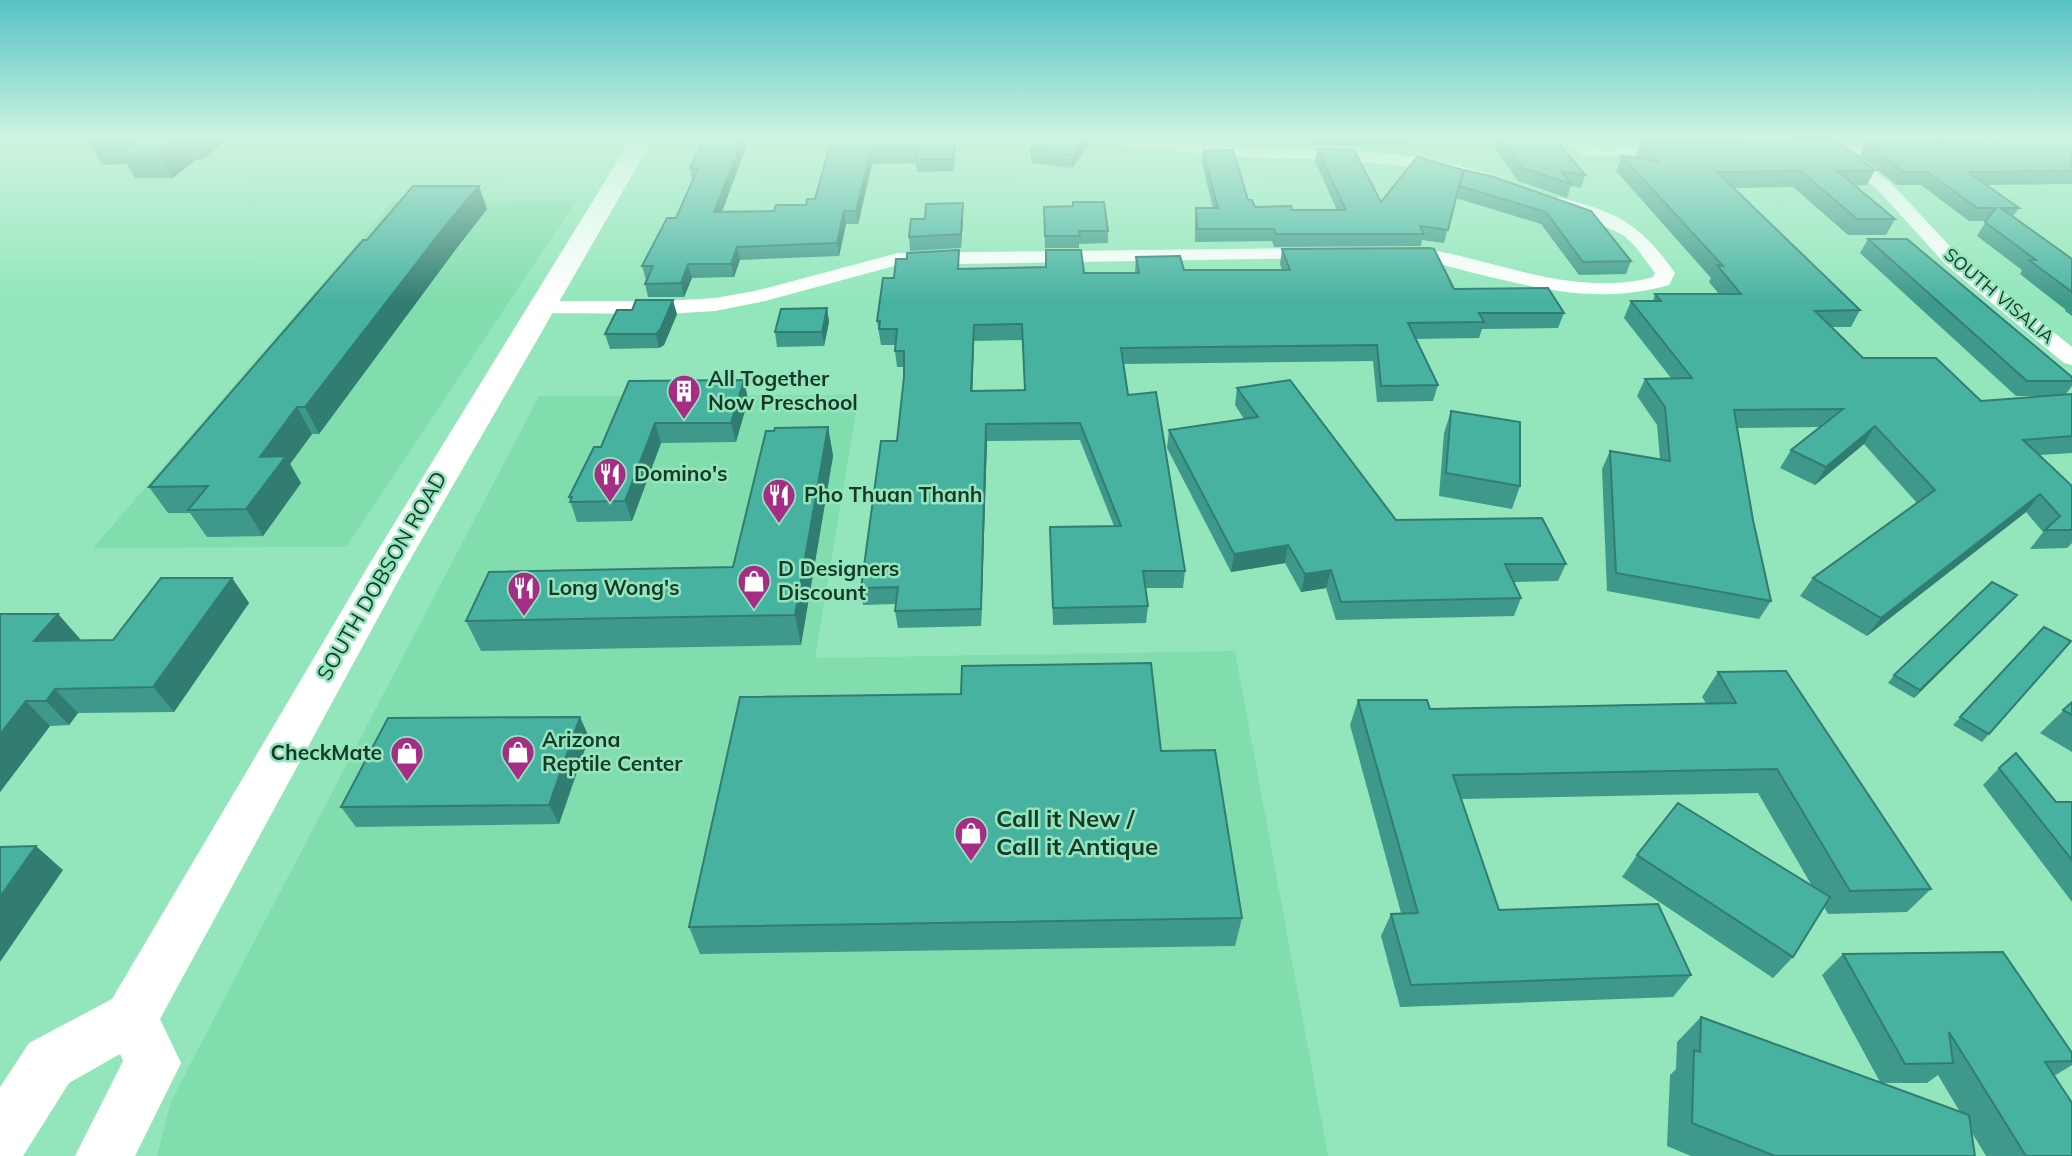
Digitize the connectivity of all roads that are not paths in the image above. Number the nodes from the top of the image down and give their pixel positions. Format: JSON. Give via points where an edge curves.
{"nodes":[{"id":1,"x":610,"y":193,"type":"edge"},
{"id":2,"x":1530,"y":193,"type":"edge"},
{"id":3,"x":1890,"y":193,"type":"edge"},
{"id":4,"x":1336,"y":254,"type":"edge"},
{"id":5,"x":1382,"y":254,"type":"edge"},
{"id":6,"x":541,"y":307,"type":"junction"},
{"id":7,"x":2072,"y":358,"type":"edge"},
{"id":8,"x":131,"y":1018,"type":"junction"},
{"id":9,"x":0,"y":1139,"type":"edge"},
{"id":10,"x":104,"y":1156,"type":"edge"}],
"edges":[{"from":1,"to":6,"type":"main road","name":"SOUTH DOBSON ROAD"},
{"from":2,"to":5,"type":"street","via":[[1621,226],[1640,240],[1665,273],[1661,281],[1646,287],[1580,289],[1425,256]]},
{"from":3,"to":7,"type":"street","name":"SOUTH VISALIA","via":[[1953,261]]},
{"from":4,"to":6,"type":"street","via":[[898,259],[708,305]]},
{"from":6,"to":8,"type":"main road","name":"SOUTH DOBSON ROAD","via":[[320,683]]},
{"from":8,"to":9,"type":"main road","via":[[49,1063]]},
{"from":8,"to":10,"type":"main road","via":[[153,1063]]}]}
